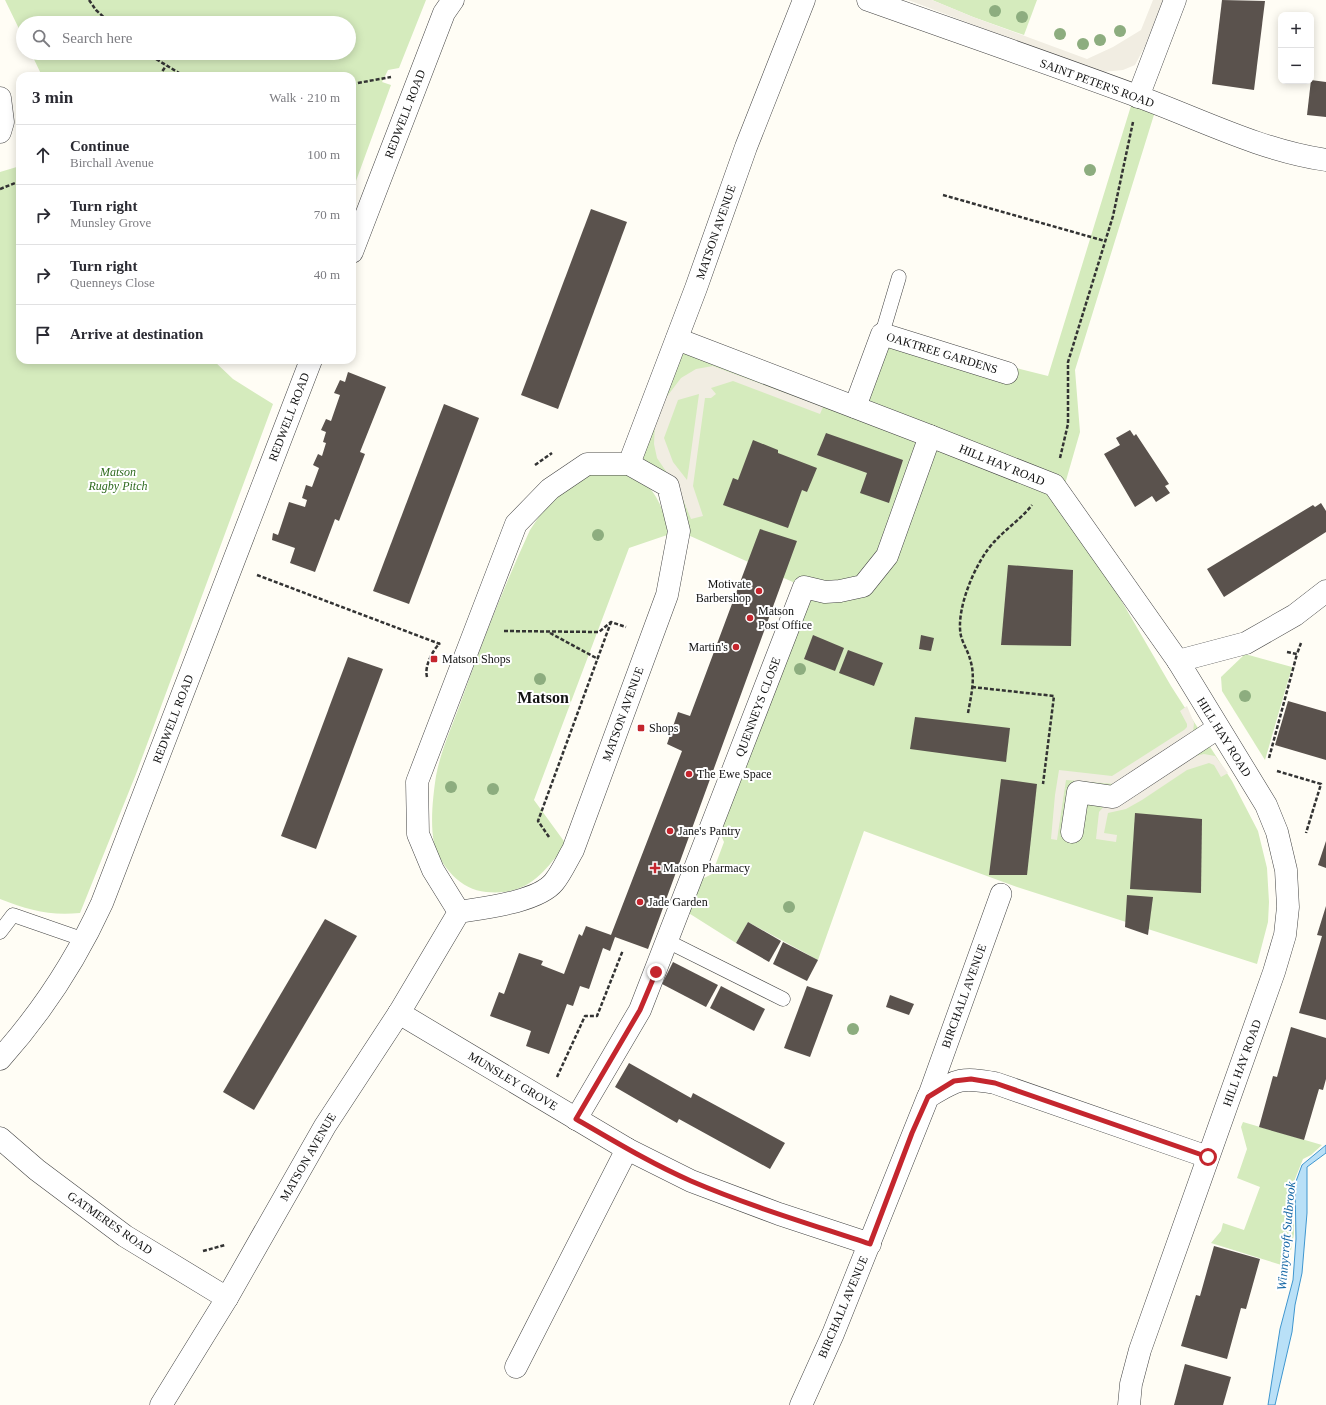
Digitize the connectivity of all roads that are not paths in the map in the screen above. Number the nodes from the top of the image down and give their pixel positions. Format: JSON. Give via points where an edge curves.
{"nodes":[{"id":1,"x":453,"y":0,"type":"edge"},
{"id":2,"x":804,"y":0,"type":"edge"},
{"id":3,"x":868,"y":0,"type":"edge"},
{"id":4,"x":1175,"y":0,"type":"edge"},
{"id":5,"x":1138,"y":96,"type":"junction"},
{"id":6,"x":0,"y":98,"type":"edge"},
{"id":7,"x":0,"y":132,"type":"edge"},
{"id":8,"x":1326,"y":160,"type":"edge"},
{"id":9,"x":356,"y":242,"type":"edge"},
{"id":10,"x":899,"y":277,"type":"dead end"},
{"id":11,"x":882,"y":334,"type":"junction"},
{"id":12,"x":677,"y":339,"type":"junction"},
{"id":13,"x":309,"y":364,"type":"edge"},
{"id":14,"x":1007,"y":373,"type":"dead end"},
{"id":15,"x":854,"y":407,"type":"junction"},
{"id":16,"x":930,"y":436,"type":"junction"},
{"id":17,"x":629,"y":464,"type":"junction"},
{"id":18,"x":1326,"y":591,"type":"edge"},
{"id":19,"x":1178,"y":661,"type":"junction"},
{"id":20,"x":1218,"y":728,"type":"junction"},
{"id":21,"x":1072,"y":832,"type":"dead end"},
{"id":22,"x":1001,"y":894,"type":"dead end"},
{"id":23,"x":459,"y":912,"type":"junction"},
{"id":24,"x":0,"y":932,"type":"edge"},
{"id":25,"x":85,"y":940,"type":"junction"},
{"id":26,"x":667,"y":941,"type":"junction"},
{"id":27,"x":784,"y":999,"type":"dead end"},
{"id":28,"x":399,"y":1013,"type":"junction"},
{"id":29,"x":0,"y":1059,"type":"edge"},
{"id":30,"x":928,"y":1097,"type":"junction"},
{"id":31,"x":576,"y":1119,"type":"junction"},
{"id":32,"x":0,"y":1138,"type":"edge"},
{"id":33,"x":627,"y":1149,"type":"junction"},
{"id":34,"x":1208,"y":1157,"type":"junction"},
{"id":35,"x":870,"y":1244,"type":"junction"},
{"id":36,"x":227,"y":1298,"type":"junction"},
{"id":37,"x":516,"y":1367,"type":"dead end"},
{"id":38,"x":161,"y":1405,"type":"edge"},
{"id":39,"x":801,"y":1405,"type":"edge"},
{"id":40,"x":1129,"y":1405,"type":"edge"}],
"edges":[{"from":1,"to":9,"type":"street","name":"REDWELL ROAD","via":[[444,13]]},
{"from":2,"to":12,"type":"street","name":"MATSON AVENUE","via":[[746,147]]},
{"from":3,"to":5,"type":"street","name":"SAINT PETER'S ROAD"},
{"from":4,"to":5,"type":"street"},
{"from":5,"to":8,"type":"street","name":"SAINT PETER'S ROAD","via":[[1232,135],[1305,157]]},
{"from":6,"to":7,"type":"street","via":[[3,122]]},
{"from":10,"to":11,"type":"lane"},
{"from":11,"to":14,"type":"street","name":"OAKTREE GARDENS"},
{"from":11,"to":15,"type":"street","name":"OAKTREE GARDENS"},
{"from":12,"to":15,"type":"street","name":"HILL HAY ROAD"},
{"from":12,"to":17,"type":"street","name":"MATSON AVENUE"},
{"from":13,"to":25,"type":"street","name":"REDWELL ROAD","via":[[130,832]]},
{"from":15,"to":16,"type":"street","name":"HILL HAY ROAD"},
{"from":16,"to":19,"type":"street","name":"HILL HAY ROAD","via":[[1056,488]]},
{"from":16,"to":26,"type":"street","name":"QUENNEYS CLOSE","via":[[887,556],[863,586],[825,592],[804,587]]},
{"from":17,"to":23,"type":"street","name":"MATSON AVENUE","via":[[587,464],[550,489],[516,524],[417,782],[418,834],[433,870]]},
{"from":17,"to":23,"type":"street","name":"MATSON AVENUE","via":[[668,486],[679,531],[667,596],[573,850],[554,883],[537,893],[505,904]]},
{"from":18,"to":19,"type":"street","via":[[1295,615],[1246,643]]},
{"from":19,"to":20,"type":"street","name":"HILL HAY ROAD"},
{"from":20,"to":21,"type":"street","via":[[1113,797],[1078,792]]},
{"from":20,"to":34,"type":"street","name":"HILL HAY ROAD","via":[[1266,805],[1277,832],[1286,870],[1288,907],[1285,935],[1274,972]]},
{"from":22,"to":30,"type":"street","name":"BIRCHALL AVENUE"},
{"from":23,"to":28,"type":"street","name":"MATSON AVENUE"},
{"from":24,"to":25,"type":"lane","via":[[13,915]]},
{"from":25,"to":29,"type":"street","name":"REDWELL ROAD","via":[[21,1036]]},
{"from":26,"to":27,"type":"lane"},
{"from":26,"to":31,"type":"street","name":"QUENNEYS CLOSE","via":[[640,1010]]},
{"from":28,"to":31,"type":"street","name":"MUNSLEY GROVE"},
{"from":28,"to":36,"type":"street","name":"MATSON AVENUE","via":[[326,1126]]},
{"from":30,"to":34,"type":"street","via":[[954,1081],[971,1079],[995,1083]]},
{"from":30,"to":35,"type":"street","name":"BIRCHALL AVENUE"},
{"from":31,"to":33,"type":"street","name":"MUNSLEY GROVE"},
{"from":32,"to":36,"type":"street","name":"GATMERES ROAD","via":[[37,1170],[125,1236]]},
{"from":33,"to":35,"type":"street","name":"MUNSLEY GROVE","via":[[691,1181]]},
{"from":33,"to":37,"type":"street"},
{"from":34,"to":40,"type":"street","name":"HILL HAY ROAD","via":[[1140,1350],[1131,1384]]},
{"from":35,"to":39,"type":"street","name":"BIRCHALL AVENUE"},
{"from":36,"to":38,"type":"street","name":"MATSON AVENUE"}]}
